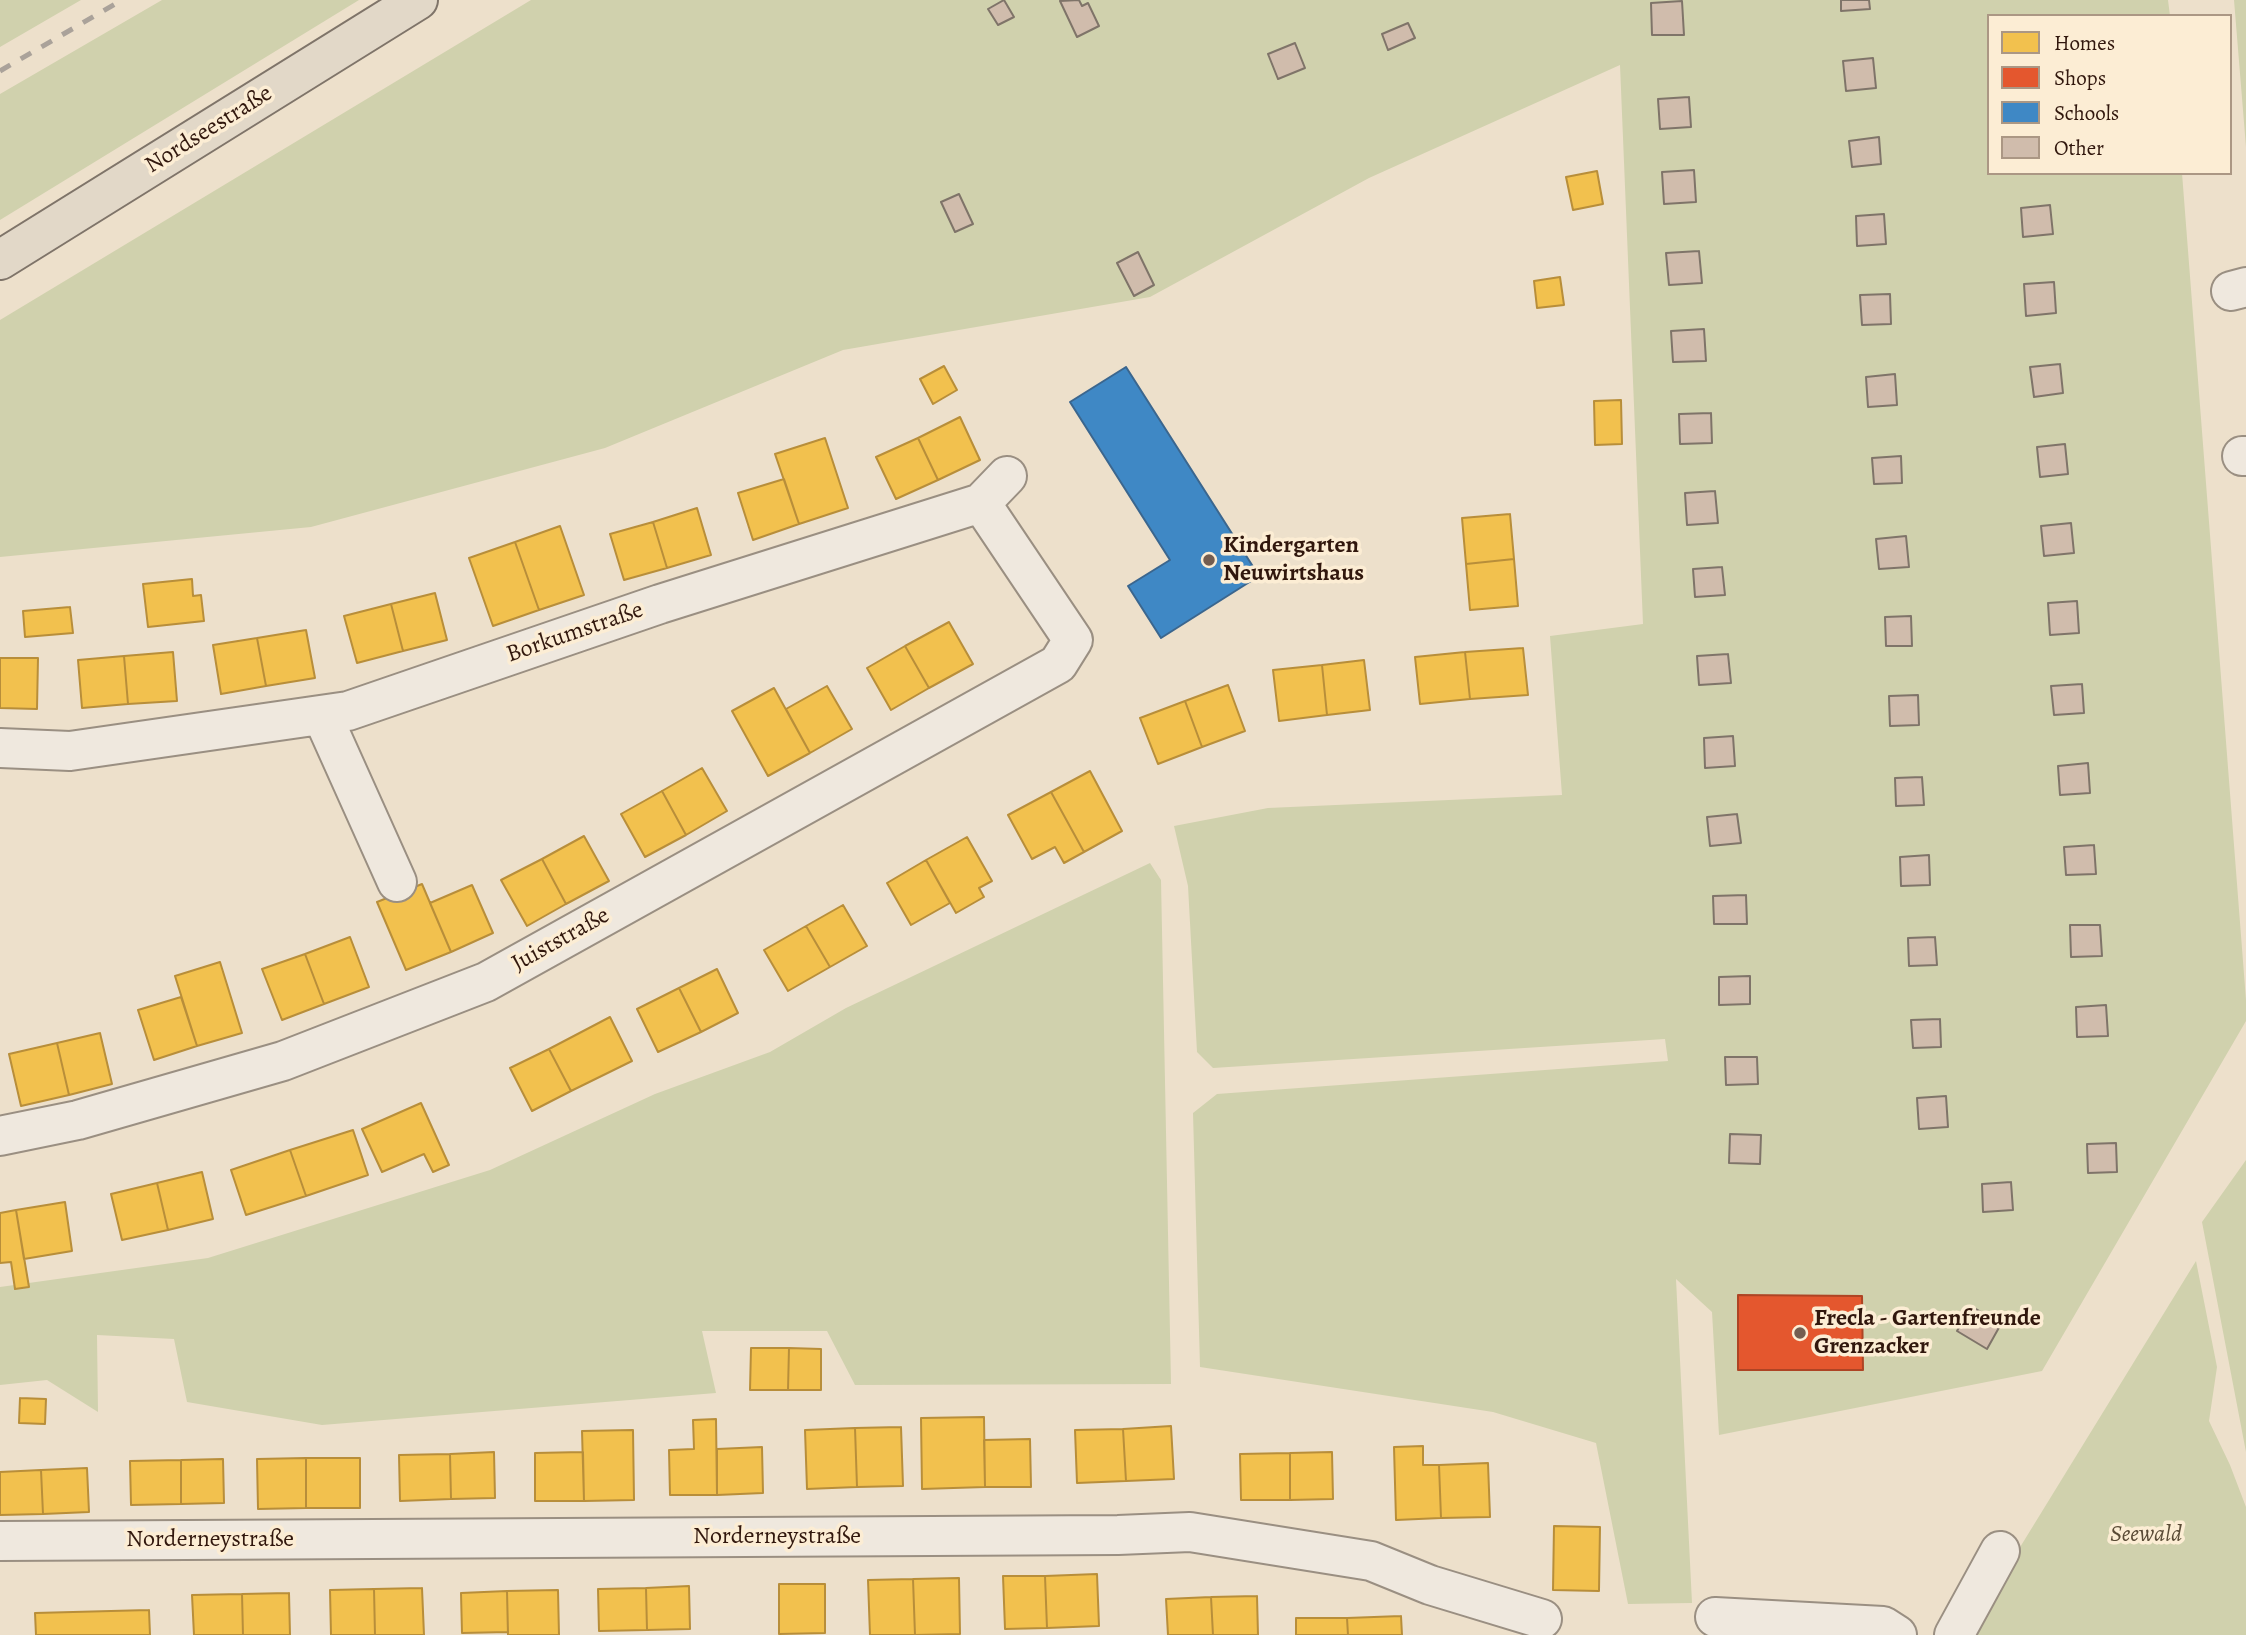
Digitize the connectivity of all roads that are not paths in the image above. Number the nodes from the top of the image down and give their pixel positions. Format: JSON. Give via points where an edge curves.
{"nodes":[{"id":1,"x":418,"y":0,"type":"edge"},
{"id":2,"x":0,"y":260,"type":"edge"},
{"id":3,"x":1073,"y":640,"type":"joint"},
{"id":4,"x":322,"y":715,"type":"junction"},
{"id":5,"x":0,"y":748,"type":"edge"},
{"id":6,"x":397,"y":882,"type":"dead end"},
{"id":7,"x":0,"y":1136,"type":"edge"},
{"id":8,"x":0,"y":1541,"type":"edge"},
{"id":9,"x":2000,"y":1551,"type":"dead end"},
{"id":10,"x":1715,"y":1617,"type":"dead end"},
{"id":11,"x":1542,"y":1619,"type":"dead end"},
{"id":12,"x":1897,"y":1635,"type":"edge"},
{"id":13,"x":1954,"y":1635,"type":"edge"}],
"edges":[{"from":1,"to":2,"type":"main road","name":"Nordseestraße"},
{"from":3,"to":4,"type":"street","name":"Borkumstraße","via":[[994,490],[348,711]]},
{"from":3,"to":7,"type":"street","name":"Juiststraße","via":[[1058,664],[486,982],[282,1061],[78,1120]]},
{"from":4,"to":5,"type":"street","name":"Borkumstraße","via":[[70,751]]},
{"from":4,"to":6,"type":"street"},
{"from":8,"to":11,"type":"street","name":"Norderneystraße","via":[[1190,1532],[1371,1561],[1430,1585]]},
{"from":9,"to":13,"type":"street"},
{"from":10,"to":12,"type":"street","via":[[1883,1626]]}]}
